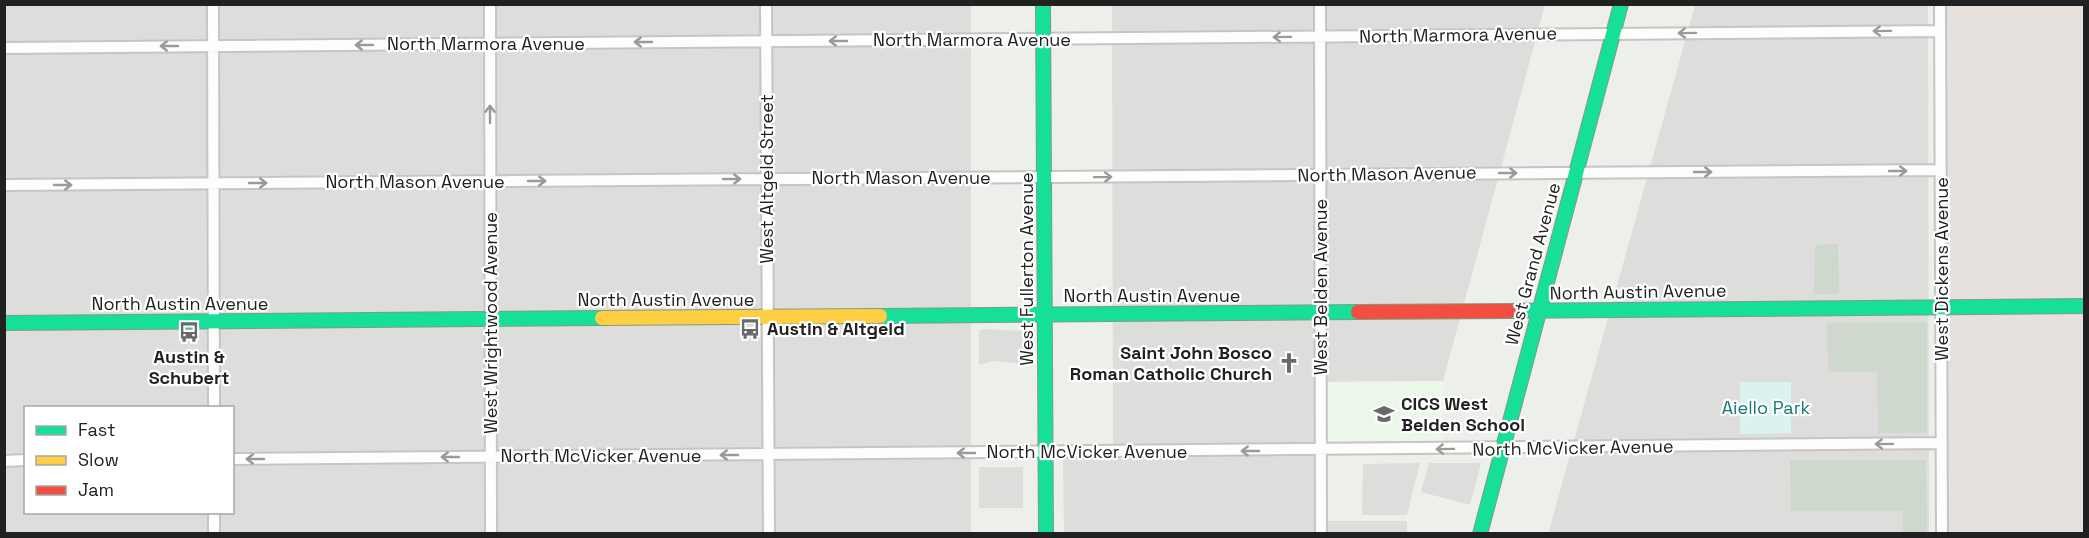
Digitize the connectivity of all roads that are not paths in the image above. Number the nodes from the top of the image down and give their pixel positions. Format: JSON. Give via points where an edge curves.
{"nodes":[{"id":1,"x":213,"y":4,"type":"edge"},
{"id":2,"x":490,"y":4,"type":"edge"},
{"id":3,"x":766,"y":4,"type":"edge"},
{"id":4,"x":1043,"y":4,"type":"edge"},
{"id":5,"x":1320,"y":4,"type":"edge"},
{"id":6,"x":1621,"y":4,"type":"edge"},
{"id":7,"x":1940,"y":4,"type":"edge"},
{"id":8,"x":1940,"y":31,"type":"junction"},
{"id":9,"x":1613,"y":34,"type":"junction"},
{"id":10,"x":1320,"y":37,"type":"junction"},
{"id":11,"x":1043,"y":39,"type":"junction"},
{"id":12,"x":766,"y":42,"type":"junction"},
{"id":13,"x":490,"y":44,"type":"junction"},
{"id":14,"x":213,"y":46,"type":"junction"},
{"id":15,"x":4,"y":48,"type":"edge"},
{"id":16,"x":1941,"y":170,"type":"junction"},
{"id":17,"x":1576,"y":173,"type":"junction"},
{"id":18,"x":1320,"y":175,"type":"junction"},
{"id":19,"x":1044,"y":177,"type":"junction"},
{"id":20,"x":767,"y":179,"type":"junction"},
{"id":21,"x":490,"y":181,"type":"junction"},
{"id":22,"x":214,"y":183,"type":"junction"},
{"id":23,"x":4,"y":185,"type":"edge"},
{"id":24,"x":2085,"y":306,"type":"edge"},
{"id":25,"x":1942,"y":307,"type":"junction"},
{"id":26,"x":1538,"y":311,"type":"junction"},
{"id":27,"x":1321,"y":313,"type":"junction"},
{"id":28,"x":1045,"y":315,"type":"junction"},
{"id":29,"x":768,"y":317,"type":"junction"},
{"id":30,"x":491,"y":319,"type":"junction"},
{"id":31,"x":214,"y":322,"type":"junction"},
{"id":32,"x":4,"y":323,"type":"edge"},
{"id":33,"x":214,"y":406,"type":"edge"},
{"id":34,"x":1942,"y":443,"type":"junction"},
{"id":35,"x":1503,"y":449,"type":"junction"},
{"id":36,"x":1321,"y":450,"type":"junction"},
{"id":37,"x":1045,"y":452,"type":"junction"},
{"id":38,"x":768,"y":455,"type":"junction"},
{"id":39,"x":491,"y":457,"type":"junction"},
{"id":40,"x":234,"y":459,"type":"edge"},
{"id":41,"x":24,"y":460,"type":"edge"},
{"id":42,"x":4,"y":461,"type":"edge"},
{"id":43,"x":214,"y":514,"type":"edge"},
{"id":44,"x":214,"y":534,"type":"edge"},
{"id":45,"x":491,"y":534,"type":"edge"},
{"id":46,"x":768,"y":534,"type":"edge"},
{"id":47,"x":1046,"y":534,"type":"edge"},
{"id":48,"x":1321,"y":534,"type":"edge"},
{"id":49,"x":1480,"y":534,"type":"edge"},
{"id":50,"x":1942,"y":534,"type":"edge"}],
"edges":[{"from":1,"to":14,"type":"street"},
{"from":2,"to":13,"type":"street","name":"West Wrightwood Avenue"},
{"from":3,"to":12,"type":"street","name":"West Altgeld Street"},
{"from":4,"to":11,"type":"street","name":"West Fullerton Avenue"},
{"from":5,"to":10,"type":"street","name":"West Belden Avenue"},
{"from":6,"to":9,"type":"street","name":"West Grand Avenue"},
{"from":7,"to":8,"type":"street","name":"West Dickens Avenue"},
{"from":8,"to":9,"type":"street","name":"North Marmora Avenue","one_way":true},
{"from":8,"to":16,"type":"street","name":"West Dickens Avenue"},
{"from":9,"to":10,"type":"street","name":"North Marmora Avenue"},
{"from":9,"to":17,"type":"street","name":"West Grand Avenue"},
{"from":10,"to":11,"type":"street","name":"North Marmora Avenue","one_way":true},
{"from":10,"to":18,"type":"street","name":"West Belden Avenue"},
{"from":11,"to":12,"type":"street","name":"North Marmora Avenue","one_way":true},
{"from":11,"to":19,"type":"street","name":"West Fullerton Avenue"},
{"from":12,"to":13,"type":"street","name":"North Marmora Avenue","one_way":true},
{"from":12,"to":20,"type":"street","name":"West Altgeld Street"},
{"from":13,"to":14,"type":"street","name":"North Marmora Avenue","one_way":true},
{"from":21,"to":13,"type":"street","name":"West Wrightwood Avenue","one_way":true},
{"from":14,"to":15,"type":"street","name":"North Marmora Avenue","one_way":true},
{"from":14,"to":22,"type":"street"},
{"from":17,"to":16,"type":"street","name":"North Mason Avenue","one_way":true},
{"from":16,"to":25,"type":"street","name":"West Dickens Avenue"},
{"from":18,"to":17,"type":"street","name":"North Mason Avenue","one_way":true},
{"from":17,"to":26,"type":"street","name":"West Grand Avenue"},
{"from":19,"to":18,"type":"street","name":"North Mason Avenue","one_way":true},
{"from":18,"to":27,"type":"street","name":"West Belden Avenue"},
{"from":19,"to":20,"type":"street","name":"North Mason Avenue"},
{"from":19,"to":28,"type":"street","name":"West Fullerton Avenue"},
{"from":21,"to":20,"type":"street","name":"North Mason Avenue","one_way":true},
{"from":20,"to":29,"type":"street","name":"West Altgeld Street"},
{"from":22,"to":21,"type":"street","name":"North Mason Avenue","one_way":true},
{"from":21,"to":30,"type":"street","name":"West Wrightwood Avenue"},
{"from":23,"to":22,"type":"street","name":"North Mason Avenue","one_way":true},
{"from":22,"to":31,"type":"street"},
{"from":24,"to":25,"type":"street","name":"North Austin Avenue"},
{"from":25,"to":26,"type":"street","name":"North Austin Avenue"},
{"from":25,"to":34,"type":"street","name":"West Dickens Avenue"},
{"from":26,"to":27,"type":"street","name":"North Austin Avenue"},
{"from":26,"to":35,"type":"street","name":"West Grand Avenue"},
{"from":27,"to":28,"type":"street","name":"North Austin Avenue"},
{"from":27,"to":36,"type":"street","name":"West Belden Avenue"},
{"from":28,"to":29,"type":"street","name":"North Austin Avenue"},
{"from":28,"to":37,"type":"street","name":"West Fullerton Avenue"},
{"from":29,"to":30,"type":"street","name":"North Austin Avenue"},
{"from":29,"to":38,"type":"street","name":"West Altgeld Street"},
{"from":30,"to":31,"type":"street","name":"North Austin Avenue"},
{"from":30,"to":39,"type":"street","name":"West Wrightwood Avenue"},
{"from":31,"to":32,"type":"street","name":"North Austin Avenue"},
{"from":31,"to":33,"type":"street"},
{"from":34,"to":35,"type":"street","name":"North McVicker Avenue","one_way":true},
{"from":34,"to":50,"type":"street","name":"West Dickens Avenue"},
{"from":35,"to":36,"type":"street","name":"North McVicker Avenue","one_way":true},
{"from":35,"to":49,"type":"street","name":"West Grand Avenue"},
{"from":36,"to":37,"type":"street","name":"North McVicker Avenue","one_way":true},
{"from":36,"to":48,"type":"street","name":"West Belden Avenue"},
{"from":37,"to":38,"type":"street","name":"North McVicker Avenue","one_way":true},
{"from":37,"to":47,"type":"street","name":"West Fullerton Avenue"},
{"from":38,"to":39,"type":"street","name":"North McVicker Avenue","one_way":true},
{"from":38,"to":46,"type":"street","name":"West Altgeld Street"},
{"from":39,"to":40,"type":"street","name":"North McVicker Avenue","one_way":true},
{"from":39,"to":45,"type":"street","name":"West Wrightwood Avenue"},
{"from":41,"to":42,"type":"street"},
{"from":43,"to":44,"type":"street"}]}
